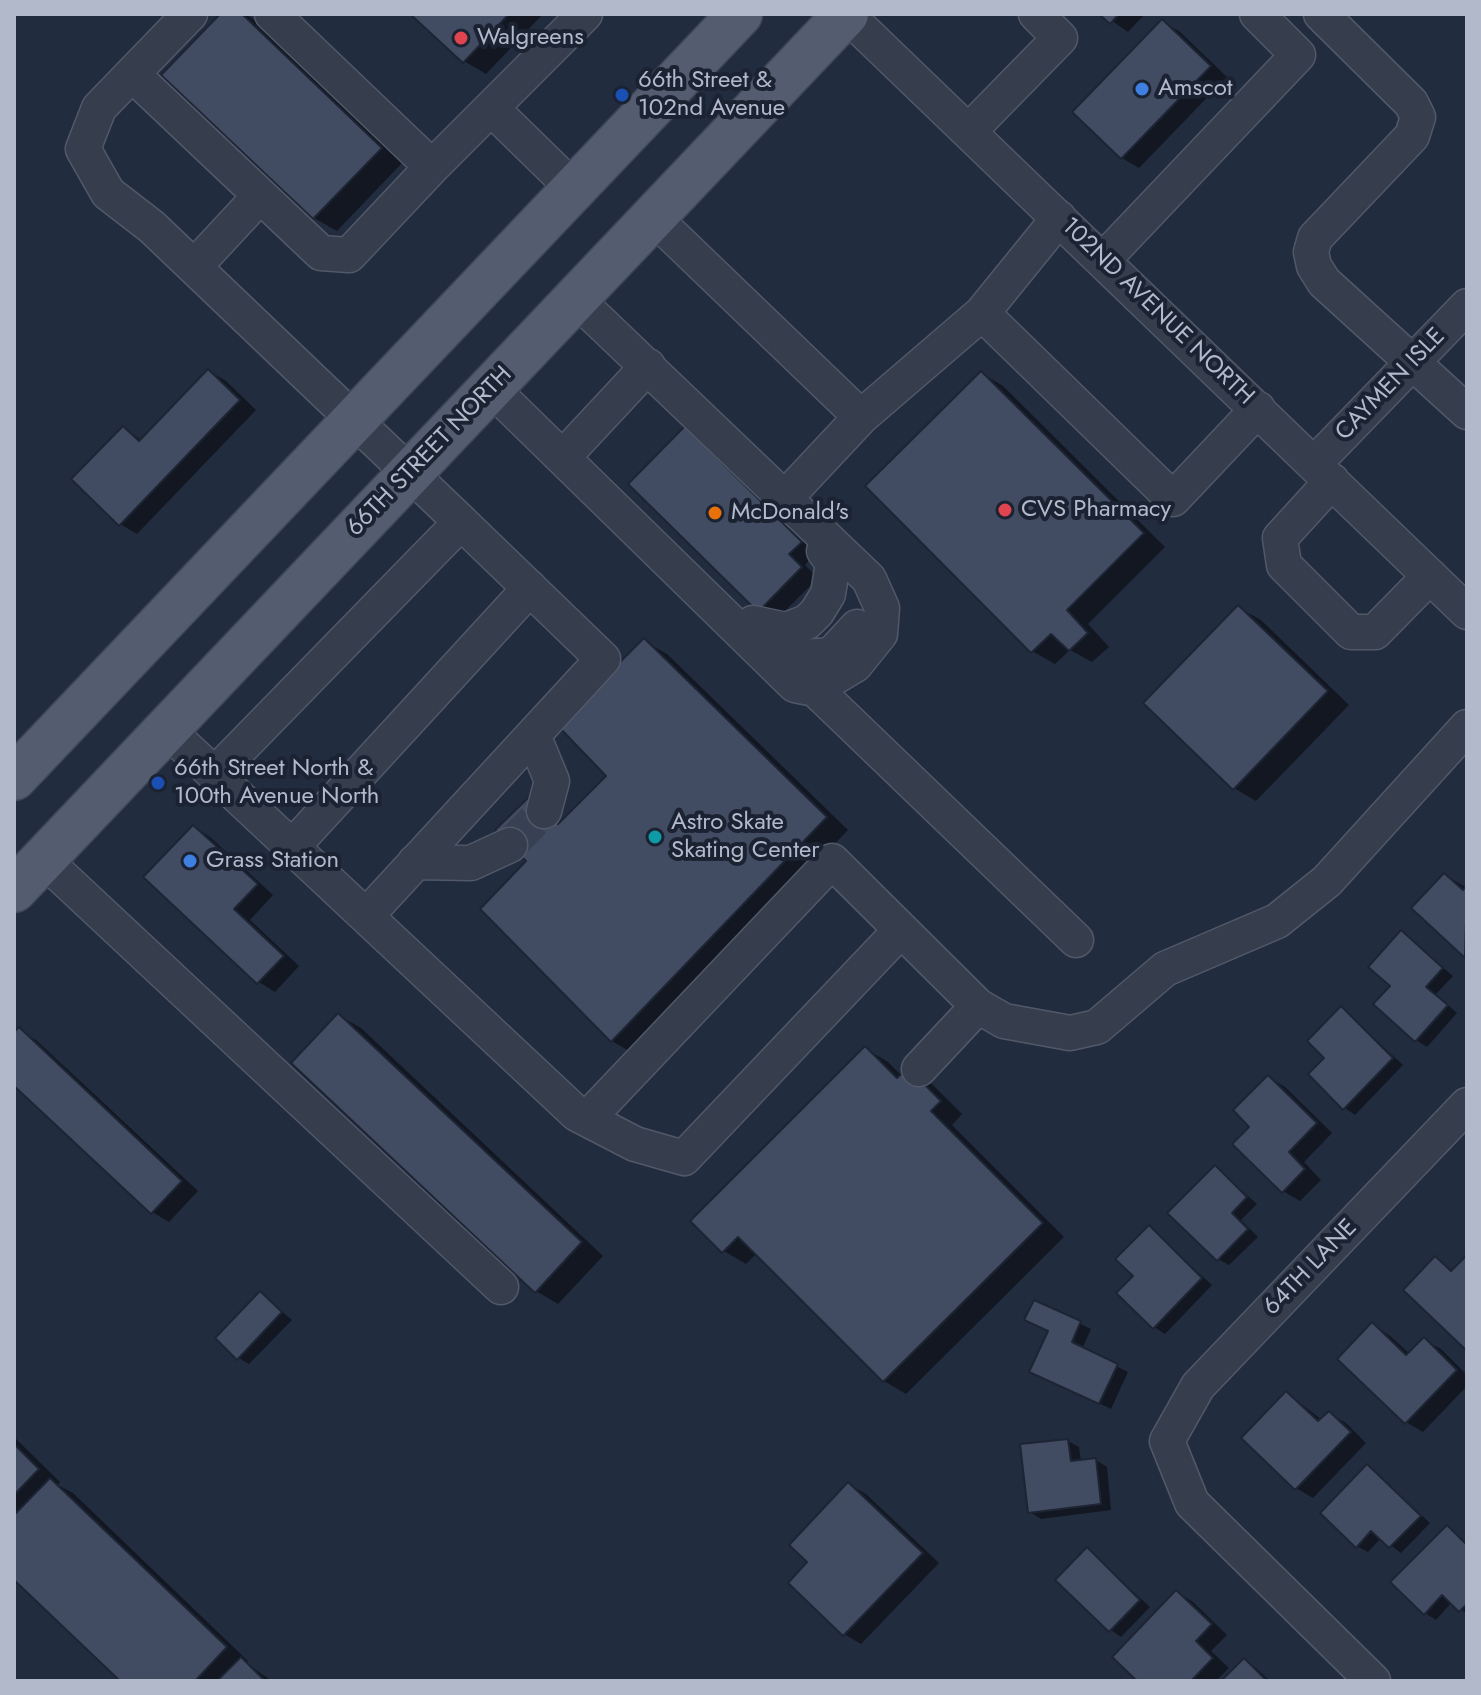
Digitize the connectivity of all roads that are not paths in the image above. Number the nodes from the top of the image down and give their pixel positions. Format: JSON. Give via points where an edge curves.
{"nodes":[{"id":1,"x":190,"y":14,"type":"edge"},
{"id":2,"x":272,"y":14,"type":"edge"},
{"id":3,"x":585,"y":14,"type":"edge"},
{"id":4,"x":740,"y":14,"type":"edge"},
{"id":5,"x":846,"y":14,"type":"edge"},
{"id":6,"x":1036,"y":14,"type":"edge"},
{"id":7,"x":1257,"y":14,"type":"edge"},
{"id":8,"x":1321,"y":14,"type":"edge"},
{"id":9,"x":132,"y":74,"type":"junction"},
{"id":10,"x":491,"y":108,"type":"junction"},
{"id":11,"x":969,"y":131,"type":"junction"},
{"id":12,"x":432,"y":167,"type":"junction"},
{"id":13,"x":574,"y":189,"type":"junction"},
{"id":14,"x":260,"y":196,"type":"junction"},
{"id":15,"x":653,"y":217,"type":"junction"},
{"id":16,"x":1059,"y":218,"type":"junction"},
{"id":17,"x":1103,"y":260,"type":"junction"},
{"id":18,"x":194,"y":267,"type":"junction"},
{"id":19,"x":576,"y":299,"type":"junction"},
{"id":20,"x":1467,"y":306,"type":"edge"},
{"id":21,"x":982,"y":313,"type":"junction"},
{"id":22,"x":1413,"y":362,"type":"junction"},
{"id":23,"x":648,"y":366,"type":"junction"},
{"id":24,"x":491,"y":388,"type":"junction"},
{"id":25,"x":685,"y":401,"type":"junction"},
{"id":26,"x":1258,"y":409,"type":"junction"},
{"id":27,"x":1467,"y":412,"type":"edge"},
{"id":28,"x":861,"y":417,"type":"junction"},
{"id":29,"x":355,"y":421,"type":"junction"},
{"id":30,"x":564,"y":456,"type":"junction"},
{"id":31,"x":1324,"y":472,"type":"junction"},
{"id":32,"x":410,"y":473,"type":"junction"},
{"id":33,"x":786,"y":497,"type":"junction"},
{"id":34,"x":461,"y":522,"type":"junction"},
{"id":35,"x":671,"y":560,"type":"junction"},
{"id":36,"x":1430,"y":576,"type":"junction"},
{"id":37,"x":530,"y":588,"type":"junction"},
{"id":38,"x":1467,"y":612,"type":"edge"},
{"id":39,"x":815,"y":689,"type":"junction"},
{"id":40,"x":1467,"y":727,"type":"edge"},
{"id":41,"x":166,"y":729,"type":"junction"},
{"id":42,"x":533,"y":735,"type":"junction"},
{"id":43,"x":215,"y":774,"type":"junction"},
{"id":44,"x":14,"y":778,"type":"edge"},
{"id":45,"x":544,"y":811,"type":"tunnel mouth"},
{"id":46,"x":510,"y":845,"type":"tunnel mouth"},
{"id":47,"x":293,"y":846,"type":"junction"},
{"id":48,"x":43,"y":859,"type":"junction"},
{"id":49,"x":415,"y":862,"type":"junction"},
{"id":50,"x":14,"y":890,"type":"edge"},
{"id":51,"x":367,"y":915,"type":"junction"},
{"id":52,"x":900,"y":931,"type":"junction"},
{"id":53,"x":1076,"y":940,"type":"dead end"},
{"id":54,"x":978,"y":1006,"type":"junction"},
{"id":55,"x":919,"y":1069,"type":"dead end"},
{"id":56,"x":1467,"y":1105,"type":"edge"},
{"id":57,"x":587,"y":1119,"type":"junction"},
{"id":58,"x":501,"y":1287,"type":"dead end"},
{"id":59,"x":1373,"y":1681,"type":"edge"}],
"edges":[{"from":1,"to":9,"type":"street"},
{"from":2,"to":12,"type":"street"},
{"from":3,"to":10,"type":"street"},
{"from":4,"to":13,"type":"main road"},
{"from":5,"to":11,"type":"street","name":"102ND AVENUE NORTH"},
{"from":5,"to":15,"type":"main road","name":"66TH STREET NORTH"},
{"from":6,"to":11,"type":"street","via":[[1060,38]]},
{"from":7,"to":17,"type":"street","via":[[1298,55]]},
{"from":8,"to":22,"type":"street","via":[[1411,103],[1418,117],[1412,136],[1315,238],[1314,266],[1324,282]]},
{"from":9,"to":14,"type":"street"},
{"from":9,"to":18,"type":"street","via":[[99,108],[83,149],[108,193]]},
{"from":10,"to":12,"type":"street"},
{"from":10,"to":13,"type":"street"},
{"from":11,"to":16,"type":"street","name":"102ND AVENUE NORTH"},
{"from":12,"to":14,"type":"street","via":[[349,255],[321,253]]},
{"from":13,"to":29,"type":"main road"},
{"from":14,"to":18,"type":"street"},
{"from":15,"to":19,"type":"main road","name":"66TH STREET NORTH"},
{"from":15,"to":28,"type":"street"},
{"from":16,"to":17,"type":"street","name":"102ND AVENUE NORTH"},
{"from":16,"to":21,"type":"street"},
{"from":17,"to":26,"type":"street","name":"102ND AVENUE NORTH"},
{"from":18,"to":29,"type":"street"},
{"from":19,"to":23,"type":"street"},
{"from":19,"to":24,"type":"main road","name":"66TH STREET NORTH"},
{"from":20,"to":22,"type":"street","name":"CAYMEN ISLE"},
{"from":21,"to":26,"type":"street","via":[[1173,499]]},
{"from":21,"to":28,"type":"street"},
{"from":22,"to":27,"type":"street"},
{"from":22,"to":31,"type":"street","name":"CAYMEN ISLE"},
{"from":23,"to":25,"type":"street"},
{"from":23,"to":30,"type":"street"},
{"from":24,"to":30,"type":"street"},
{"from":24,"to":32,"type":"main road","name":"66TH STREET NORTH"},
{"from":25,"to":33,"type":"street"},
{"from":25,"to":35,"type":"street","via":[[683,416],[849,578],[860,622],[831,655],[804,657],[775,646],[719,591]]},
{"from":26,"to":31,"type":"street","name":"102ND AVENUE NORTH"},
{"from":28,"to":33,"type":"street"},
{"from":29,"to":32,"type":"street"},
{"from":29,"to":44,"type":"main road"},
{"from":30,"to":35,"type":"street"},
{"from":31,"to":36,"type":"street","name":"102ND AVENUE NORTH"},
{"from":31,"to":36,"type":"street","name":"CAYMEN ISLE","via":[[1280,538],[1284,565],[1351,632],[1375,632]]},
{"from":32,"to":34,"type":"street"},
{"from":32,"to":41,"type":"main road","name":"66TH STREET NORTH"},
{"from":33,"to":39,"type":"street","via":[[869,579],[882,608],[880,634],[855,665]]},
{"from":34,"to":37,"type":"street"},
{"from":34,"to":43,"type":"street"},
{"from":35,"to":39,"type":"street","via":[[795,685]]},
{"from":36,"to":38,"type":"street","name":"102ND AVENUE NORTH"},
{"from":37,"to":42,"type":"street","via":[[603,659]]},
{"from":37,"to":47,"type":"street"},
{"from":39,"to":53,"type":"street"},
{"from":40,"to":54,"type":"street","via":[[1327,881],[1277,921],[1165,969],[1097,1027],[1070,1033],[1004,1021]]},
{"from":41,"to":43,"type":"street"},
{"from":41,"to":48,"type":"main road","name":"66TH STREET NORTH"},
{"from":42,"to":45,"type":"street","via":[[552,781]]},
{"from":42,"to":49,"type":"street"},
{"from":43,"to":47,"type":"street"},
{"from":46,"to":49,"type":"street","via":[[471,863]]},
{"from":47,"to":51,"type":"street"},
{"from":48,"to":50,"type":"main road","name":"66TH STREET NORTH"},
{"from":48,"to":58,"type":"street"},
{"from":49,"to":51,"type":"street"},
{"from":51,"to":57,"type":"street"},
{"from":52,"to":54,"type":"street"},
{"from":52,"to":57,"type":"street","via":[[684,1158],[635,1144]]},
{"from":52,"to":57,"type":"street","via":[[832,861]]},
{"from":54,"to":55,"type":"street"},
{"from":56,"to":59,"type":"street","name":"64TH LANE","via":[[1198,1386],[1167,1441],[1192,1503]]}]}
